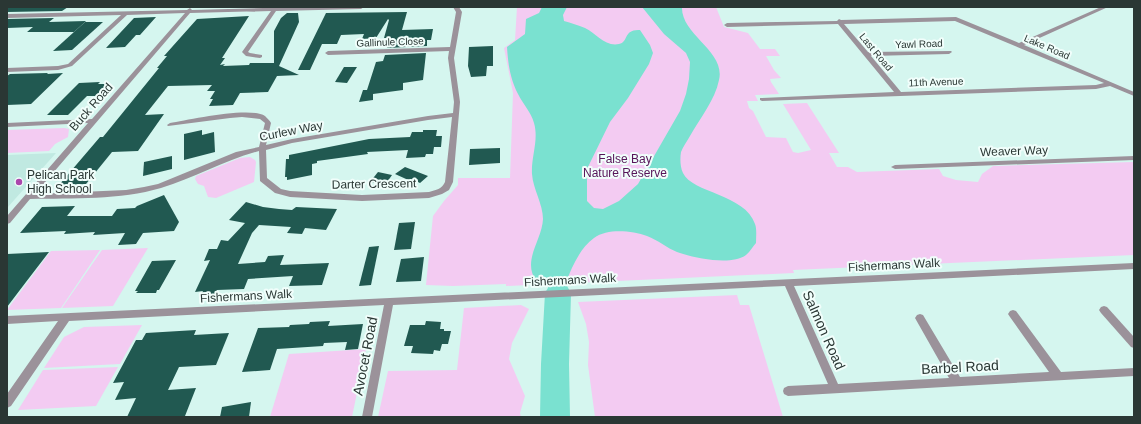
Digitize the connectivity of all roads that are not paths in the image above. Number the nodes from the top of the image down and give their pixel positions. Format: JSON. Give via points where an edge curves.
{"nodes":[{"id":1,"x":351,"y":7,"type":"edge"},
{"id":2,"x":361,"y":7,"type":"edge"},
{"id":3,"x":456,"y":7,"type":"edge"},
{"id":4,"x":1105,"y":7,"type":"edge"},
{"id":5,"x":191,"y":9,"type":"edge"},
{"id":6,"x":275,"y":9,"type":"junction"},
{"id":7,"x":126,"y":13,"type":"junction"},
{"id":8,"x":7,"y":16,"type":"edge"},
{"id":9,"x":839,"y":21,"type":"junction"},
{"id":10,"x":727,"y":24,"type":"dead end"},
{"id":11,"x":1020,"y":46,"type":"junction"},
{"id":12,"x":453,"y":49,"type":"junction"},
{"id":13,"x":948,"y":52,"type":"dead end"},
{"id":14,"x":328,"y":53,"type":"dead end"},
{"id":15,"x":866,"y":54,"type":"junction"},
{"id":16,"x":260,"y":56,"type":"dead end"},
{"id":17,"x":7,"y":70,"type":"edge"},
{"id":18,"x":1110,"y":84,"type":"junction"},
{"id":19,"x":899,"y":94,"type":"junction"},
{"id":20,"x":1134,"y":94,"type":"edge"},
{"id":21,"x":762,"y":98,"type":"dead end"},
{"id":22,"x":456,"y":115,"type":"junction"},
{"id":23,"x":93,"y":122,"type":"junction"},
{"id":24,"x":7,"y":125,"type":"edge"},
{"id":25,"x":170,"y":125,"type":"dead end"},
{"id":26,"x":262,"y":148,"type":"junction"},
{"id":27,"x":1134,"y":158,"type":"edge"},
{"id":28,"x":895,"y":166,"type":"dead end"},
{"id":29,"x":27,"y":197,"type":"junction"},
{"id":30,"x":7,"y":221,"type":"edge"},
{"id":31,"x":1134,"y":266,"type":"edge"},
{"id":32,"x":788,"y":283,"type":"junction"},
{"id":33,"x":390,"y":301,"type":"junction"},
{"id":34,"x":1104,"y":310,"type":"dead end"},
{"id":35,"x":1013,"y":314,"type":"dead end"},
{"id":36,"x":66,"y":317,"type":"junction"},
{"id":37,"x":920,"y":318,"type":"dead end"},
{"id":38,"x":7,"y":320,"type":"edge"},
{"id":39,"x":1134,"y":344,"type":"edge"},
{"id":40,"x":1134,"y":372,"type":"edge"},
{"id":41,"x":1058,"y":376,"type":"junction"},
{"id":42,"x":957,"y":382,"type":"junction"},
{"id":43,"x":835,"y":388,"type":"junction"},
{"id":44,"x":788,"y":391,"type":"dead end"},
{"id":45,"x":7,"y":403,"type":"edge"},
{"id":46,"x":367,"y":417,"type":"edge"}],
"edges":[{"from":1,"to":2,"type":"street"},
{"from":1,"to":6,"type":"street"},
{"from":3,"to":12,"type":"street","via":[[459,12]]},
{"from":4,"to":11,"type":"street"},
{"from":5,"to":6,"type":"street"},
{"from":5,"to":7,"type":"street"},
{"from":5,"to":23,"type":"street","name":"Buck Road"},
{"from":6,"to":16,"type":"street","via":[[245,52],[248,55]]},
{"from":7,"to":8,"type":"street"},
{"from":7,"to":17,"type":"street","via":[[70,65],[58,68]]},
{"from":9,"to":10,"type":"street"},
{"from":9,"to":11,"type":"street","name":"Lake Road","via":[[953,18]]},
{"from":9,"to":15,"type":"street","name":"Last Road"},
{"from":11,"to":18,"type":"street","name":"Lake Road"},
{"from":12,"to":14,"type":"street","name":"Gallinule Close"},
{"from":12,"to":22,"type":"street","via":[[451,58],[457,102]]},
{"from":13,"to":15,"type":"street","name":"Yawl Road"},
{"from":15,"to":19,"type":"street","name":"Last Road"},
{"from":18,"to":19,"type":"street","name":"11th Avenue","via":[[1096,87]]},
{"from":18,"to":20,"type":"street","name":"Lake Road"},
{"from":19,"to":21,"type":"street","name":"11th Avenue"},
{"from":22,"to":26,"type":"street","name":"Curlew Way"},
{"from":22,"to":26,"type":"street","name":"Darter Crescent","via":[[449,182],[442,190],[429,195],[362,198],[300,196],[278,191],[263,179]]},
{"from":23,"to":24,"type":"street"},
{"from":23,"to":29,"type":"street","name":"Buck Road"},
{"from":25,"to":26,"type":"street","via":[[213,118],[259,116],[268,123]]},
{"from":26,"to":29,"type":"street","name":"Curlew Way","via":[[239,154],[144,190]]},
{"from":27,"to":28,"type":"street","name":"Weaver Way"},
{"from":29,"to":30,"type":"street","name":"Buck Road"},
{"from":31,"to":32,"type":"street","name":"Fishermans Walk"},
{"from":32,"to":33,"type":"street","name":"Fishermans Walk"},
{"from":32,"to":43,"type":"street","name":"Salmon Road"},
{"from":33,"to":36,"type":"street","name":"Fishermans Walk"},
{"from":33,"to":46,"type":"street","name":"Avocet Road"},
{"from":34,"to":39,"type":"street"},
{"from":35,"to":41,"type":"street"},
{"from":36,"to":38,"type":"street","name":"Fishermans Walk"},
{"from":36,"to":45,"type":"street"},
{"from":37,"to":42,"type":"street"},
{"from":40,"to":41,"type":"street","name":"Barbel Road"},
{"from":41,"to":42,"type":"street","name":"Barbel Road"},
{"from":42,"to":43,"type":"street","name":"Barbel Road"},
{"from":43,"to":44,"type":"street","name":"Barbel Road"}]}
